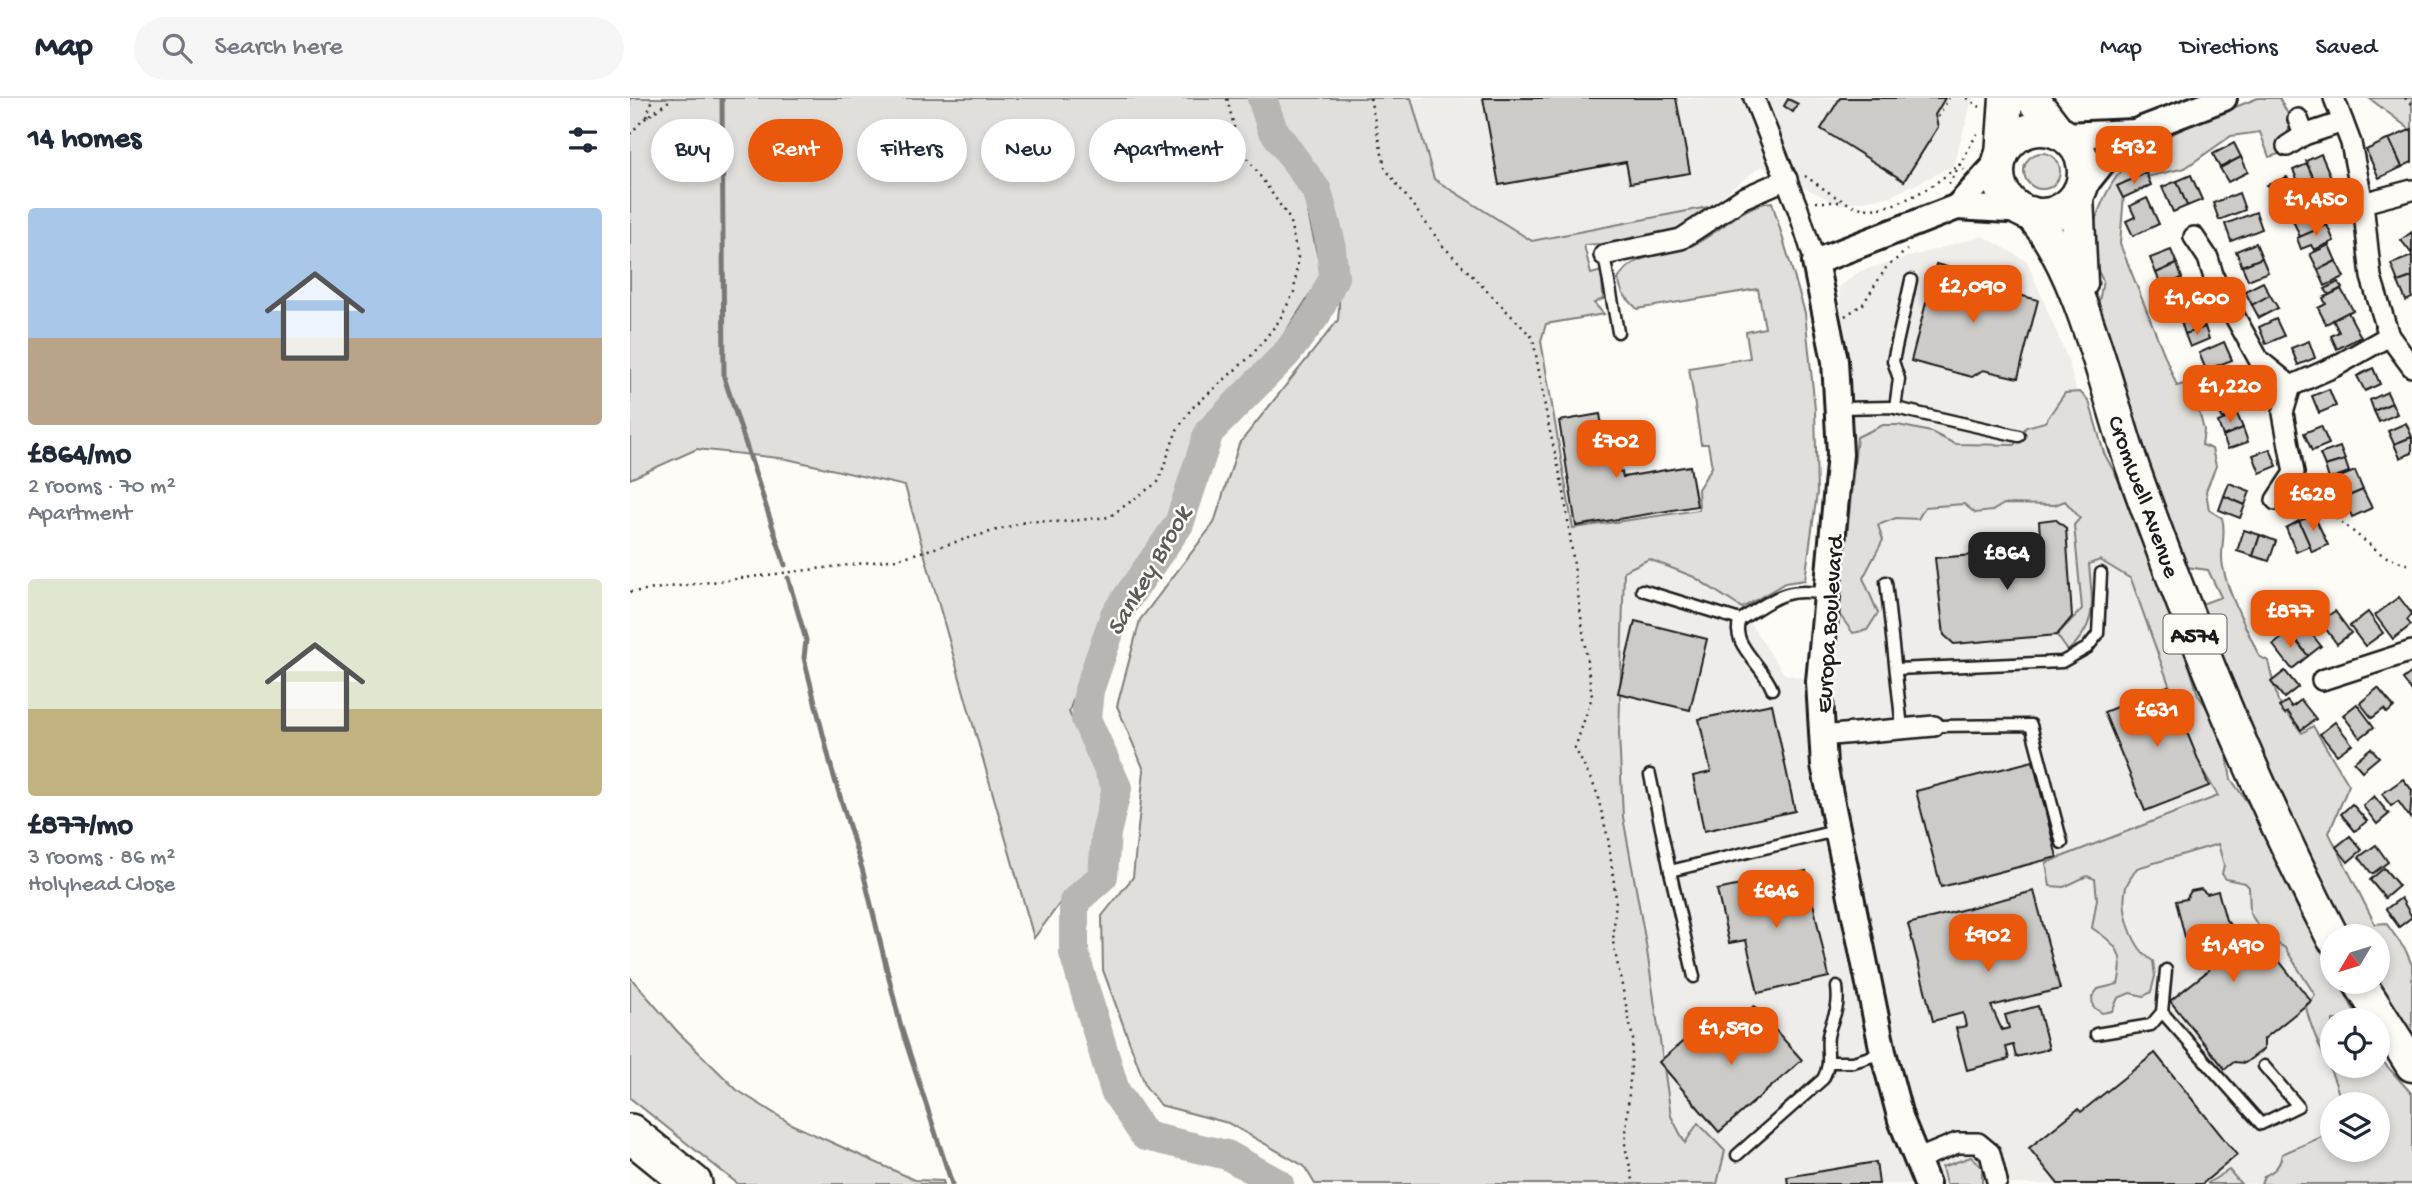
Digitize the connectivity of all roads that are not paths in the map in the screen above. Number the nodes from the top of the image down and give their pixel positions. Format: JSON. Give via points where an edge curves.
{"nodes":[{"id":1,"x":1754,"y":98,"type":"edge"},
{"id":2,"x":2032,"y":98,"type":"edge"},
{"id":3,"x":2224,"y":98,"type":"edge"},
{"id":4,"x":2334,"y":98,"type":"edge"},
{"id":5,"x":1996,"y":103,"type":"edge"},
{"id":6,"x":2343,"y":122,"type":"junction"},
{"id":7,"x":2134,"y":132,"type":"junction"},
{"id":8,"x":2061,"y":134,"type":"junction"},
{"id":9,"x":2287,"y":146,"type":"dead end"},
{"id":10,"x":2001,"y":158,"type":"junction"},
{"id":11,"x":1792,"y":176,"type":"junction"},
{"id":12,"x":2078,"y":194,"type":"junction"},
{"id":13,"x":2405,"y":199,"type":"edge"},
{"id":14,"x":2363,"y":203,"type":"junction"},
{"id":15,"x":1956,"y":207,"type":"junction"},
{"id":16,"x":2027,"y":212,"type":"junction"},
{"id":17,"x":2194,"y":237,"type":"dead end"},
{"id":18,"x":1604,"y":255,"type":"joint"},
{"id":19,"x":1815,"y":262,"type":"junction"},
{"id":20,"x":1911,"y":280,"type":"dead end"},
{"id":21,"x":2085,"y":319,"type":"junction"},
{"id":22,"x":1618,"y":332,"type":"dead end"},
{"id":23,"x":2389,"y":336,"type":"junction"},
{"id":24,"x":2412,"y":367,"type":"edge"},
{"id":25,"x":2291,"y":386,"type":"junction"},
{"id":26,"x":1839,"y":408,"type":"junction"},
{"id":27,"x":1895,"y":408,"type":"junction"},
{"id":28,"x":2019,"y":436,"type":"dead end"},
{"id":29,"x":2277,"y":500,"type":"dead end"},
{"id":30,"x":2101,"y":573,"type":"dead end"},
{"id":31,"x":1886,"y":582,"type":"dead end"},
{"id":32,"x":1642,"y":590,"type":"dead end"},
{"id":33,"x":1826,"y":594,"type":"junction"},
{"id":34,"x":1740,"y":620,"type":"junction"},
{"id":35,"x":2412,"y":651,"type":"edge"},
{"id":36,"x":1896,"y":668,"type":"junction"},
{"id":37,"x":2322,"y":680,"type":"dead end"},
{"id":38,"x":1772,"y":689,"type":"dead end"},
{"id":39,"x":1934,"y":726,"type":"joint"},
{"id":40,"x":1902,"y":728,"type":"junction"},
{"id":41,"x":1821,"y":736,"type":"junction"},
{"id":42,"x":1650,"y":775,"type":"dead end"},
{"id":43,"x":1836,"y":831,"type":"junction"},
{"id":44,"x":2062,"y":843,"type":"dead end"},
{"id":45,"x":1670,"y":870,"type":"junction"},
{"id":46,"x":2326,"y":924,"type":"edge"},
{"id":47,"x":2166,"y":971,"type":"dead end"},
{"id":48,"x":1694,"y":977,"type":"dead end"},
{"id":49,"x":1837,"y":987,"type":"dead end"},
{"id":50,"x":2367,"y":994,"type":"edge"},
{"id":51,"x":2162,"y":1012,"type":"junction"},
{"id":52,"x":2096,"y":1034,"type":"dead end"},
{"id":53,"x":1883,"y":1052,"type":"junction"},
{"id":54,"x":1830,"y":1062,"type":"junction"},
{"id":55,"x":2412,"y":1065,"type":"edge"},
{"id":56,"x":2264,"y":1066,"type":"dead end"},
{"id":57,"x":630,"y":1133,"type":"edge"},
{"id":58,"x":1737,"y":1155,"type":"dead end"},
{"id":59,"x":1916,"y":1160,"type":"junction"},
{"id":60,"x":1997,"y":1183,"type":"edge"},
{"id":61,"x":694,"y":1184,"type":"edge"},
{"id":62,"x":1927,"y":1184,"type":"edge"}],
"edges":[{"from":1,"to":11,"type":"street","name":"Europa Boulevard"},
{"from":2,"to":8,"type":"main road","number":"A574"},
{"from":3,"to":7,"type":"street"},
{"from":4,"to":6,"type":"street"},
{"from":5,"to":10,"type":"main road","number":"A574"},
{"from":6,"to":9,"type":"street","via":[[2301,127]]},
{"from":6,"to":14,"type":"street"},
{"from":7,"to":8,"type":"street"},
{"from":7,"to":12,"type":"street"},
{"from":8,"to":10,"type":"main road","via":[[2046,129],[2020,135]]},
{"from":8,"to":12,"type":"main road","number":"A574","via":[[2080,153],[2084,179]]},
{"from":10,"to":15,"type":"street"},
{"from":10,"to":16,"type":"main road","number":"A574","via":[[2006,196]]},
{"from":11,"to":18,"type":"street","via":[[1743,198],[1681,239]]},
{"from":11,"to":19,"type":"street","name":"Europa Boulevard"},
{"from":12,"to":16,"type":"main road","via":[[2056,212]]},
{"from":12,"to":21,"type":"main road","name":"Cromwell Avenue","number":"A574"},
{"from":13,"to":14,"type":"street"},
{"from":14,"to":23,"type":"street","via":[[2371,277]]},
{"from":15,"to":16,"type":"street"},
{"from":15,"to":19,"type":"street"},
{"from":16,"to":21,"type":"main road","name":"Cromwell Avenue","number":"A574","via":[[2053,242]]},
{"from":17,"to":25,"type":"street","via":[[2259,360]]},
{"from":18,"to":22,"type":"lane"},
{"from":19,"to":26,"type":"street","name":"Europa Boulevard","via":[[1829,322]]},
{"from":20,"to":27,"type":"lane","via":[[1893,361],[1899,379]]},
{"from":21,"to":46,"type":"main road","name":"Cromwell Avenue","number":"A574","via":[[2134,470],[2211,673],[2283,842]]},
{"from":23,"to":24,"type":"street"},
{"from":23,"to":25,"type":"street"},
{"from":25,"to":29,"type":"street","via":[[2283,413],[2294,473]]},
{"from":26,"to":27,"type":"lane"},
{"from":26,"to":33,"type":"street","name":"Europa Boulevard","via":[[1839,491]]},
{"from":27,"to":28,"type":"lane"},
{"from":30,"to":36,"type":"lane","via":[[2098,634],[2087,648],[2062,662]]},
{"from":31,"to":36,"type":"lane"},
{"from":32,"to":34,"type":"lane"},
{"from":33,"to":34,"type":"lane","via":[[1794,590]]},
{"from":33,"to":41,"type":"street","name":"Europa Boulevard","via":[[1819,682]]},
{"from":34,"to":38,"type":"lane","via":[[1736,636]]},
{"from":35,"to":37,"type":"street"},
{"from":36,"to":40,"type":"lane"},
{"from":39,"to":40,"type":"street"},
{"from":39,"to":44,"type":"lane","via":[[2031,725]]},
{"from":40,"to":41,"type":"street"},
{"from":41,"to":43,"type":"street","name":"Europa Boulevard"},
{"from":42,"to":45,"type":"lane"},
{"from":43,"to":45,"type":"lane"},
{"from":43,"to":53,"type":"street","name":"Europa Boulevard"},
{"from":45,"to":48,"type":"lane"},
{"from":47,"to":51,"type":"lane"},
{"from":49,"to":54,"type":"lane","via":[[1837,1016],[1828,1037]]},
{"from":50,"to":55,"type":"main road"},
{"from":51,"to":52,"type":"lane","via":[[2151,1025]]},
{"from":51,"to":56,"type":"lane","via":[[2261,1124],[2298,1105]]},
{"from":53,"to":54,"type":"lane","via":[[1853,1062]]},
{"from":53,"to":59,"type":"street","name":"Europa Boulevard"},
{"from":54,"to":58,"type":"lane","via":[[1817,1085]]},
{"from":57,"to":61,"type":"highway"},
{"from":59,"to":60,"type":"street","via":[[1957,1143],[1978,1143],[1990,1153]]},
{"from":59,"to":62,"type":"street","name":"Europa Boulevard"}]}
